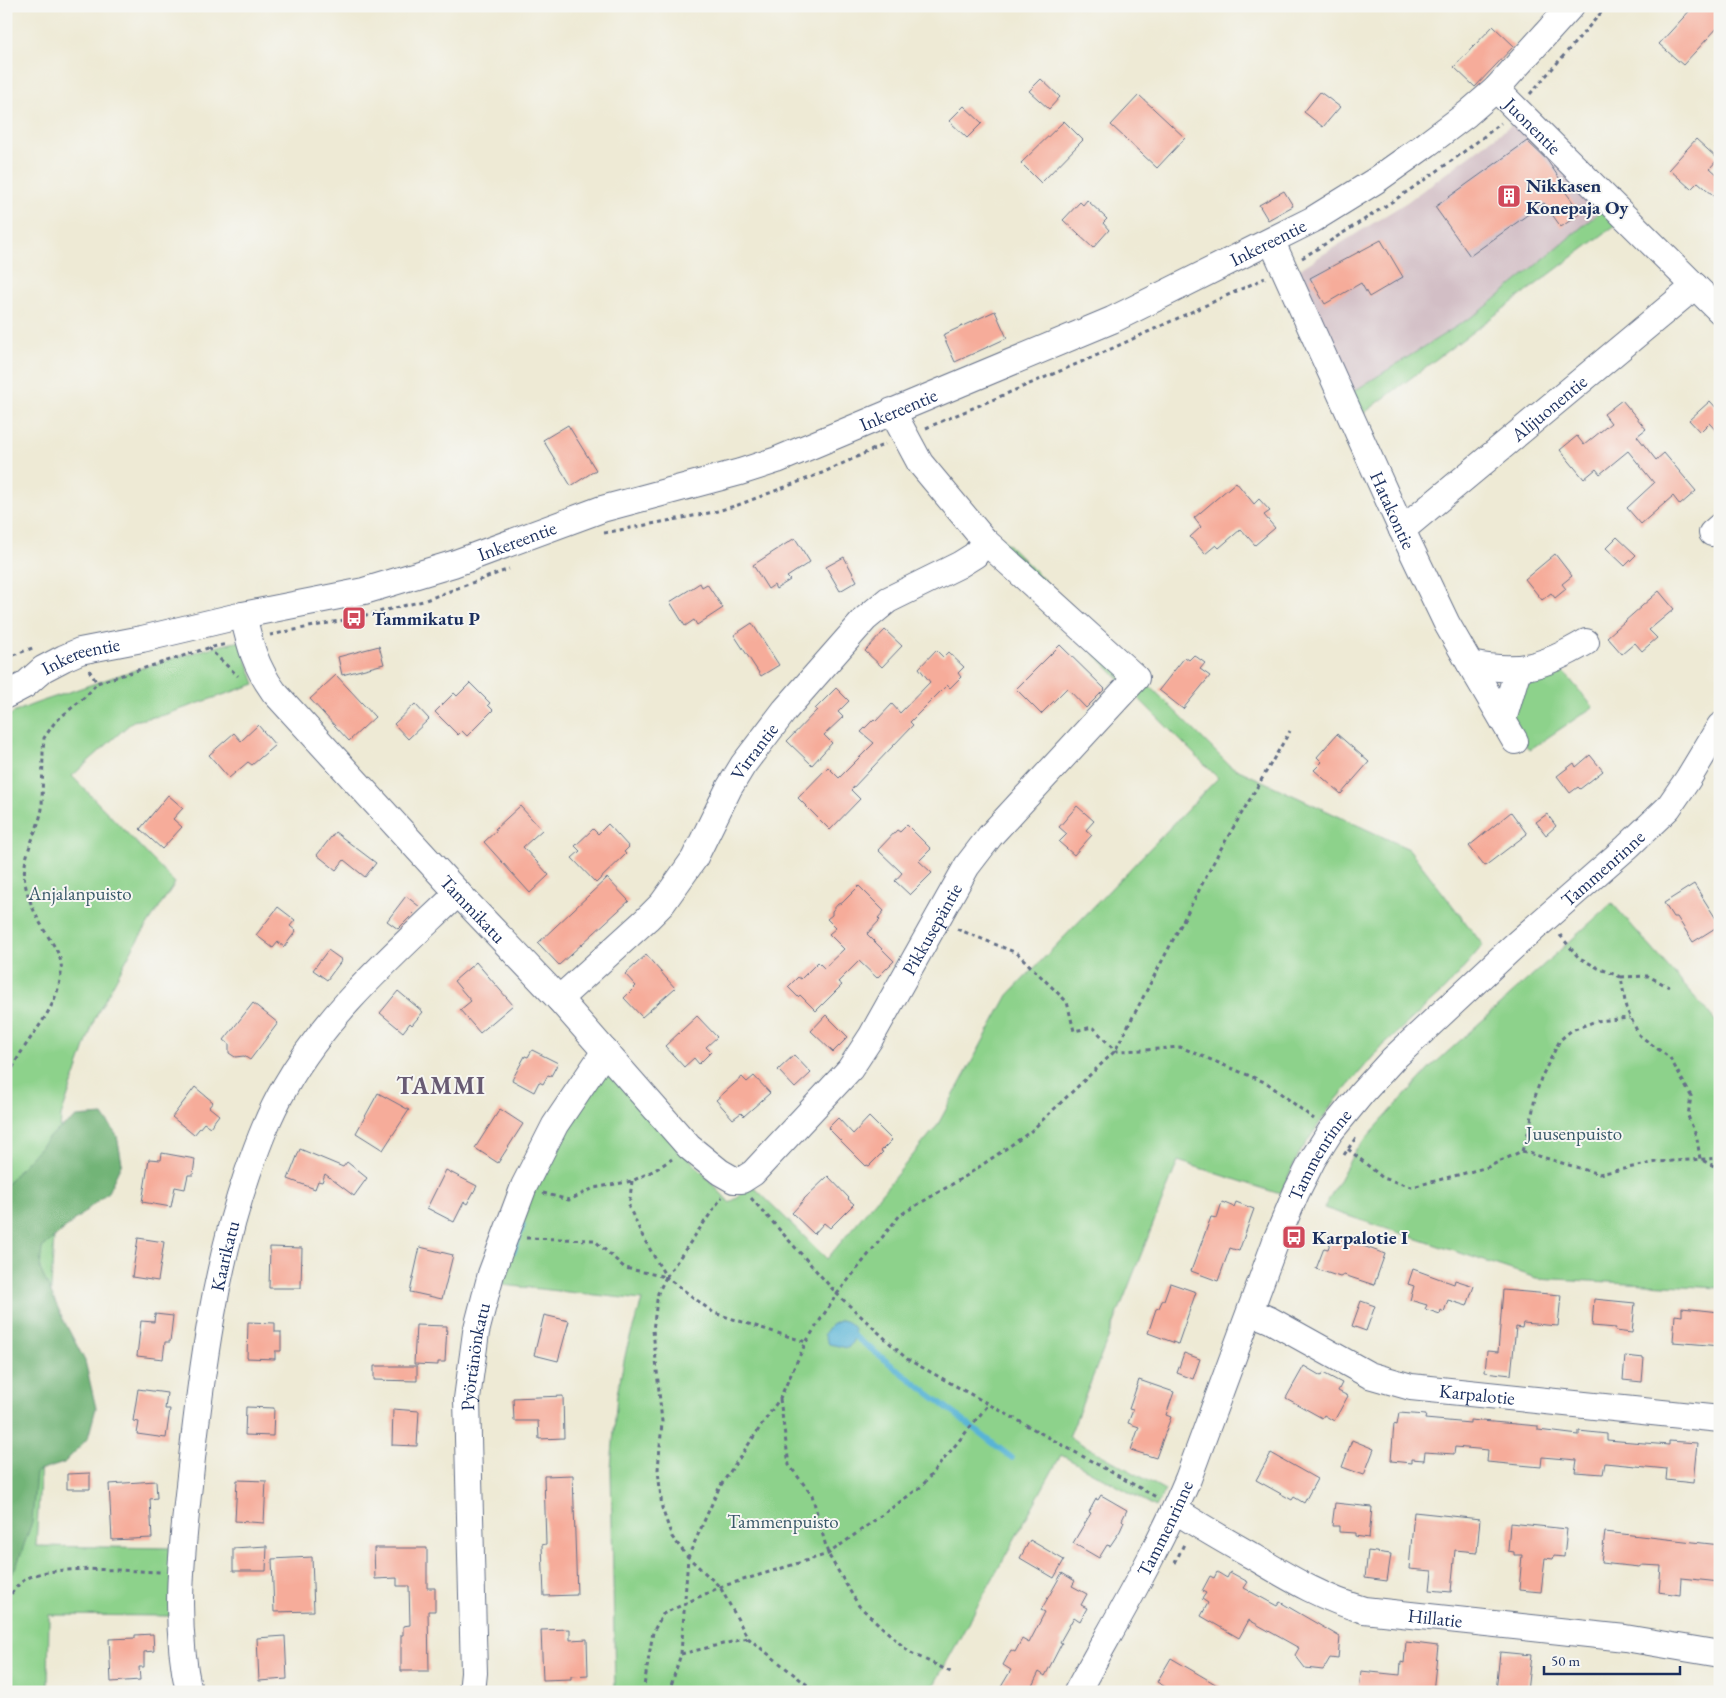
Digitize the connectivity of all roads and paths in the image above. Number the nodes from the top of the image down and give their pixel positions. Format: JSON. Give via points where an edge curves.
{"nodes":[{"id":1,"x":1570,"y":6,"type":"edge"},
{"id":2,"x":1496,"y":89,"type":"junction"},
{"id":3,"x":1272,"y":242,"type":"junction"},
{"id":4,"x":1695,"y":286,"type":"junction"},
{"id":5,"x":1720,"y":311,"type":"edge"},
{"id":6,"x":892,"y":411,"type":"junction"},
{"id":7,"x":1402,"y":530,"type":"junction"},
{"id":8,"x":985,"y":541,"type":"junction"},
{"id":9,"x":243,"y":615,"type":"junction"},
{"id":10,"x":1586,"y":642,"type":"dead end"},
{"id":11,"x":1470,"y":664,"type":"junction"},
{"id":12,"x":1518,"y":669,"type":"junction"},
{"id":13,"x":97,"y":683,"type":"dead end"},
{"id":14,"x":16,"y":690,"type":"edge"},
{"id":15,"x":1720,"y":726,"type":"edge"},
{"id":16,"x":1290,"y":731,"type":"dead end"},
{"id":17,"x":458,"y":893,"type":"junction"},
{"id":18,"x":937,"y":921,"type":"junction"},
{"id":19,"x":1567,"y":928,"type":"dead end"},
{"id":20,"x":1560,"y":935,"type":"junction"},
{"id":21,"x":1552,"y":941,"type":"dead end"},
{"id":22,"x":1621,"y":977,"type":"junction"},
{"id":23,"x":1669,"y":987,"type":"dead end"},
{"id":24,"x":559,"y":999,"type":"junction"},
{"id":25,"x":1630,"y":1018,"type":"junction"},
{"id":26,"x":605,"y":1051,"type":"junction"},
{"id":27,"x":1115,"y":1051,"type":"junction"},
{"id":28,"x":6,"y":1091,"type":"edge"},
{"id":29,"x":1359,"y":1133,"type":"dead end"},
{"id":30,"x":1339,"y":1140,"type":"junction"},
{"id":31,"x":689,"y":1147,"type":"junction"},
{"id":32,"x":1522,"y":1151,"type":"junction"},
{"id":33,"x":1343,"y":1156,"type":"dead end"},
{"id":34,"x":1720,"y":1158,"type":"edge"},
{"id":35,"x":1700,"y":1159,"type":"junction"},
{"id":36,"x":1720,"y":1169,"type":"edge"},
{"id":37,"x":734,"y":1180,"type":"junction"},
{"id":38,"x":632,"y":1181,"type":"junction"},
{"id":39,"x":524,"y":1186,"type":"junction"},
{"id":40,"x":504,"y":1238,"type":"junction"},
{"id":41,"x":666,"y":1277,"type":"junction"},
{"id":42,"x":837,"y":1294,"type":"junction"},
{"id":43,"x":1251,"y":1312,"type":"junction"},
{"id":44,"x":806,"y":1342,"type":"junction"},
{"id":45,"x":780,"y":1398,"type":"junction"},
{"id":46,"x":989,"y":1404,"type":"junction"},
{"id":47,"x":1720,"y":1419,"type":"edge"},
{"id":48,"x":1185,"y":1516,"type":"junction"},
{"id":49,"x":828,"y":1554,"type":"junction"},
{"id":50,"x":688,"y":1557,"type":"junction"},
{"id":51,"x":1172,"y":1568,"type":"dead end"},
{"id":52,"x":180,"y":1573,"type":"junction"},
{"id":53,"x":720,"y":1587,"type":"junction"},
{"id":54,"x":6,"y":1600,"type":"edge"},
{"id":55,"x":684,"y":1603,"type":"junction"},
{"id":56,"x":748,"y":1638,"type":"junction"},
{"id":57,"x":681,"y":1654,"type":"junction"},
{"id":58,"x":1720,"y":1654,"type":"edge"},
{"id":59,"x":953,"y":1673,"type":"dead end"},
{"id":60,"x":189,"y":1692,"type":"edge"},
{"id":61,"x":472,"y":1692,"type":"edge"},
{"id":62,"x":643,"y":1692,"type":"edge"},
{"id":63,"x":668,"y":1692,"type":"edge"},
{"id":64,"x":816,"y":1692,"type":"edge"},
{"id":65,"x":1076,"y":1692,"type":"edge"}],
"edges":[{"from":1,"to":2,"type":"street","name":"Inkereentie"},
{"from":2,"to":3,"type":"street","name":"Inkereentie","via":[[1375,181]]},
{"from":2,"to":4,"type":"street","name":"Juonentie"},
{"from":3,"to":6,"type":"street","name":"Inkereentie","via":[[1112,320]]},
{"from":3,"to":7,"type":"street","name":"Hatakontie"},
{"from":4,"to":5,"type":"street","name":"Juonentie"},
{"from":4,"to":7,"type":"street","name":"Alijuonentie"},
{"from":6,"to":8,"type":"street","via":[[920,463]]},
{"from":6,"to":9,"type":"street","name":"Inkereentie","via":[[777,460],[602,508],[412,578]]},
{"from":7,"to":11,"type":"street","name":"Hatakontie"},
{"from":8,"to":18,"type":"street","name":"Pikkusepäntie","via":[[1136,678],[990,836],[967,866]]},
{"from":8,"to":24,"type":"street","name":"Virrantie","via":[[975,554],[959,565],[888,600],[865,619],[785,710],[743,765],[694,859],[662,904]]},
{"from":9,"to":14,"type":"street","name":"Inkereentie","via":[[142,639],[88,667]]},
{"from":9,"to":17,"type":"street","name":"Tammikatu","via":[[253,655],[262,676],[274,692]]},
{"from":10,"to":12,"type":"street","via":[[1550,662]]},
{"from":11,"to":12,"type":"street"},
{"from":11,"to":12,"type":"street","name":"Hatakontie","via":[[1509,731]]},
{"from":13,"to":28,"type":"path","via":[[55,722],[44,738],[43,802],[26,854],[24,876],[32,908],[56,948],[62,973],[53,1004],[11,1072]]},
{"from":15,"to":30,"type":"street","name":"Tammenrinne","via":[[1668,808],[1393,1059],[1362,1094]]},
{"from":16,"to":27,"type":"path","via":[[1219,852]]},
{"from":17,"to":24,"type":"street","name":"Tammikatu"},
{"from":17,"to":52,"type":"street","name":"Kaarikatu","via":[[381,966],[312,1047],[284,1087],[259,1141],[227,1240],[213,1305]]},
{"from":18,"to":27,"type":"path","via":[[1017,953],[1067,1002],[1074,1030],[1093,1028]]},
{"from":18,"to":37,"type":"street","name":"Pikkusepäntie","via":[[850,1069],[753,1173],[742,1180]]},
{"from":19,"to":20,"type":"path"},
{"from":20,"to":21,"type":"path"},
{"from":20,"to":22,"type":"path","via":[[1578,957]]},
{"from":22,"to":23,"type":"path","via":[[1648,976]]},
{"from":22,"to":25,"type":"path"},
{"from":24,"to":26,"type":"street","name":"Tammikatu"},
{"from":25,"to":32,"type":"path","via":[[1596,1022],[1572,1030],[1560,1040],[1541,1078]]},
{"from":25,"to":35,"type":"path","via":[[1639,1035],[1670,1058],[1692,1096],[1688,1116]]},
{"from":26,"to":31,"type":"street","name":"Tammikatu"},
{"from":26,"to":39,"type":"street","name":"Pyörtänönkatu","via":[[555,1125]]},
{"from":27,"to":30,"type":"path","via":[[1180,1047],[1267,1083]]},
{"from":27,"to":42,"type":"path","via":[[1030,1132],[966,1176],[900,1215]]},
{"from":29,"to":30,"type":"path"},
{"from":30,"to":32,"type":"path","via":[[1382,1178],[1412,1187],[1488,1167]]},
{"from":30,"to":33,"type":"path"},
{"from":30,"to":43,"type":"street","name":"Tammenrinne","via":[[1313,1159],[1277,1238]]},
{"from":31,"to":37,"type":"street","name":"Tammikatu"},
{"from":31,"to":38,"type":"path"},
{"from":32,"to":35,"type":"path","via":[[1599,1174],[1657,1162]]},
{"from":34,"to":35,"type":"path"},
{"from":35,"to":36,"type":"path"},
{"from":37,"to":41,"type":"path"},
{"from":37,"to":42,"type":"path"},
{"from":38,"to":39,"type":"path","via":[[594,1188],[569,1200]]},
{"from":38,"to":41,"type":"path","via":[[629,1207]]},
{"from":39,"to":40,"type":"street","name":"Pyörtänönkatu"},
{"from":40,"to":41,"type":"path","via":[[594,1240],[625,1268]]},
{"from":40,"to":61,"type":"street","name":"Pyörtänönkatu","via":[[476,1332],[468,1399]]},
{"from":41,"to":44,"type":"path","via":[[714,1312]]},
{"from":41,"to":50,"type":"path","via":[[658,1293],[653,1330],[662,1422],[658,1470],[662,1508],[672,1537]]},
{"from":42,"to":44,"type":"path"},
{"from":42,"to":46,"type":"path","via":[[907,1359]]},
{"from":43,"to":47,"type":"street","name":"Karpalotie","via":[[1369,1375],[1411,1387]]},
{"from":43,"to":48,"type":"street","name":"Tammenrinne","via":[[1188,1479]]},
{"from":44,"to":45,"type":"path"},
{"from":45,"to":49,"type":"path","via":[[789,1465],[812,1495]]},
{"from":45,"to":50,"type":"path","via":[[719,1488]]},
{"from":46,"to":48,"type":"path"},
{"from":46,"to":49,"type":"path","via":[[922,1486]]},
{"from":48,"to":51,"type":"path"},
{"from":48,"to":58,"type":"street","name":"Hillatie","via":[[1310,1590],[1364,1610],[1625,1638]]},
{"from":48,"to":65,"type":"street","name":"Tammenrinne","via":[[1159,1542]]},
{"from":49,"to":53,"type":"path"},
{"from":49,"to":59,"type":"path","via":[[859,1606],[909,1652]]},
{"from":50,"to":53,"type":"path"},
{"from":50,"to":55,"type":"path"},
{"from":52,"to":54,"type":"path","via":[[114,1570],[42,1572],[26,1578]]},
{"from":52,"to":60,"type":"street","name":"Kaarikatu","via":[[178,1608]]},
{"from":53,"to":55,"type":"path"},
{"from":53,"to":56,"type":"path"},
{"from":55,"to":57,"type":"path"},
{"from":55,"to":62,"type":"path","via":[[663,1614],[653,1632]]},
{"from":56,"to":57,"type":"path"},
{"from":56,"to":64,"type":"path"},
{"from":57,"to":63,"type":"path"}]}
